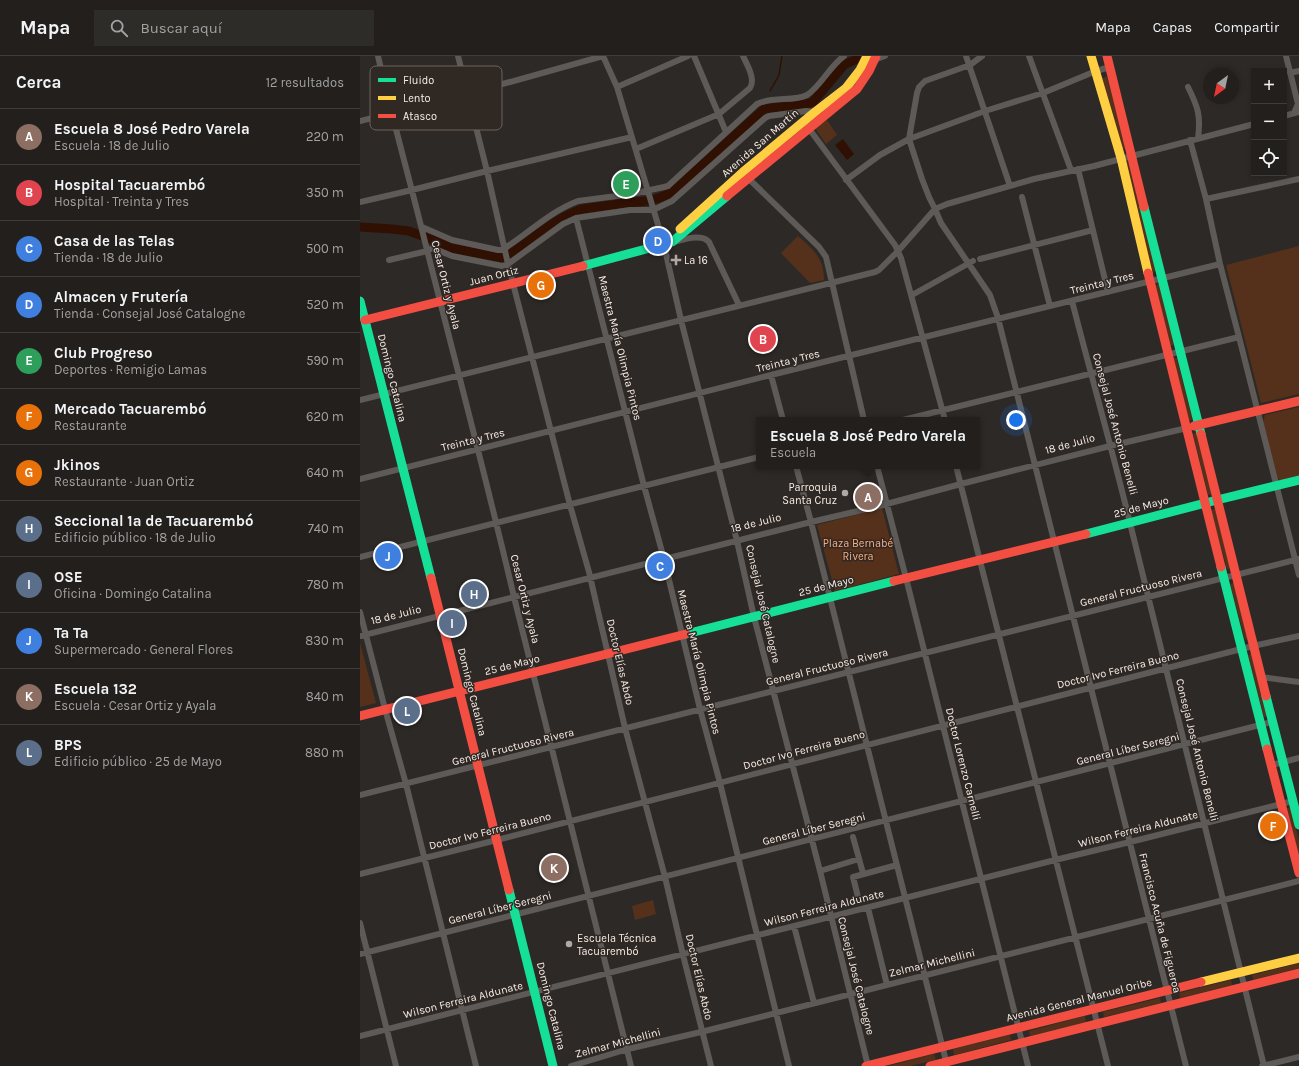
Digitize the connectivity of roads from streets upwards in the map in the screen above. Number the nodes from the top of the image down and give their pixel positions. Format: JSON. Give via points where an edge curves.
{"nodes":[{"id":1,"x":378,"y":56,"type":"edge"},
{"id":2,"x":458,"y":56,"type":"edge"},
{"id":3,"x":603,"y":56,"type":"edge"},
{"id":4,"x":688,"y":56,"type":"edge"},
{"id":5,"x":694,"y":56,"type":"edge"},
{"id":6,"x":743,"y":56,"type":"edge"},
{"id":7,"x":844,"y":56,"type":"edge"},
{"id":8,"x":885,"y":56,"type":"edge"},
{"id":9,"x":966,"y":56,"type":"edge"},
{"id":10,"x":982,"y":56,"type":"edge"},
{"id":11,"x":1029,"y":56,"type":"edge"},
{"id":12,"x":1091,"y":56,"type":"edge"},
{"id":13,"x":1107,"y":56,"type":"edge"},
{"id":14,"x":1286,"y":56,"type":"edge"},
{"id":15,"x":871,"y":57,"type":"edge"},
{"id":16,"x":970,"y":65,"type":"junction"},
{"id":17,"x":380,"y":66,"type":"edge"},
{"id":18,"x":460,"y":66,"type":"edge"},
{"id":19,"x":1110,"y":67,"type":"junction"},
{"id":20,"x":1299,"y":70,"type":"edge"},
{"id":21,"x":1096,"y":71,"type":"junction"},
{"id":22,"x":1290,"y":73,"type":"junction"},
{"id":23,"x":502,"y":84,"type":"edge"},
{"id":24,"x":617,"y":87,"type":"junction"},
{"id":25,"x":1188,"y":87,"type":"dead end"},
{"id":26,"x":1043,"y":93,"type":"junction"},
{"id":27,"x":985,"y":111,"type":"junction"},
{"id":28,"x":1296,"y":113,"type":"edge"},
{"id":29,"x":718,"y":114,"type":"junction"},
{"id":30,"x":817,"y":115,"type":"junction"},
{"id":31,"x":370,"y":119,"type":"edge"},
{"id":32,"x":360,"y":121,"type":"edge"},
{"id":33,"x":806,"y":125,"type":"junction"},
{"id":34,"x":1251,"y":125,"type":"edge"},
{"id":35,"x":395,"y":130,"type":"edge"},
{"id":36,"x":476,"y":130,"type":"edge"},
{"id":37,"x":726,"y":132,"type":"junction"},
{"id":38,"x":632,"y":137,"type":"junction"},
{"id":39,"x":1198,"y":138,"type":"junction"},
{"id":40,"x":909,"y":139,"type":"junction"},
{"id":41,"x":1190,"y":140,"type":"junction"},
{"id":42,"x":636,"y":149,"type":"junction"},
{"id":43,"x":1132,"y":156,"type":"junction"},
{"id":44,"x":1120,"y":158,"type":"junction"},
{"id":45,"x":1078,"y":169,"type":"junction"},
{"id":46,"x":1071,"y":170,"type":"junction"},
{"id":47,"x":487,"y":171,"type":"junction"},
{"id":48,"x":748,"y":178,"type":"junction"},
{"id":49,"x":846,"y":180,"type":"junction"},
{"id":50,"x":1299,"y":180,"type":"edge"},
{"id":51,"x":1010,"y":186,"type":"junction"},
{"id":52,"x":412,"y":190,"type":"junction"},
{"id":53,"x":647,"y":192,"type":"junction"},
{"id":54,"x":1022,"y":197,"type":"dead end"},
{"id":55,"x":1206,"y":200,"type":"junction"},
{"id":56,"x":360,"y":202,"type":"edge"},
{"id":57,"x":652,"y":209,"type":"junction"},
{"id":58,"x":935,"y":209,"type":"junction"},
{"id":59,"x":576,"y":218,"type":"junction"},
{"id":60,"x":422,"y":229,"type":"junction"},
{"id":61,"x":1093,"y":230,"type":"junction"},
{"id":62,"x":668,"y":244,"type":"junction"},
{"id":63,"x":1034,"y":245,"type":"junction"},
{"id":64,"x":427,"y":250,"type":"junction"},
{"id":65,"x":506,"y":250,"type":"junction"},
{"id":66,"x":898,"y":251,"type":"junction"},
{"id":67,"x":980,"y":259,"type":"dead end"},
{"id":68,"x":389,"y":260,"type":"dead end"},
{"id":69,"x":508,"y":262,"type":"junction"},
{"id":70,"x":971,"y":263,"type":"junction"},
{"id":71,"x":1220,"y":264,"type":"junction"},
{"id":72,"x":588,"y":265,"type":"junction"},
{"id":73,"x":1162,"y":278,"type":"junction"},
{"id":74,"x":1150,"y":281,"type":"junction"},
{"id":75,"x":832,"y":282,"type":"junction"},
{"id":76,"x":514,"y":283,"type":"junction"},
{"id":77,"x":1108,"y":292,"type":"junction"},
{"id":78,"x":912,"y":295,"type":"junction"},
{"id":79,"x":1072,"y":300,"type":"junction"},
{"id":80,"x":360,"y":301,"type":"edge"},
{"id":81,"x":440,"y":302,"type":"junction"},
{"id":82,"x":739,"y":305,"type":"junction"},
{"id":83,"x":1050,"y":306,"type":"junction"},
{"id":84,"x":998,"y":318,"type":"junction"},
{"id":85,"x":681,"y":320,"type":"junction"},
{"id":86,"x":363,"y":321,"type":"edge"},
{"id":87,"x":923,"y":337,"type":"junction"},
{"id":88,"x":1238,"y":337,"type":"junction"},
{"id":89,"x":607,"y":339,"type":"junction"},
{"id":90,"x":1180,"y":351,"type":"junction"},
{"id":91,"x":1168,"y":354,"type":"junction"},
{"id":92,"x":849,"y":356,"type":"junction"},
{"id":93,"x":532,"y":357,"type":"junction"},
{"id":94,"x":1091,"y":374,"type":"junction"},
{"id":95,"x":771,"y":375,"type":"junction"},
{"id":96,"x":459,"y":376,"type":"junction"},
{"id":97,"x":1016,"y":392,"type":"junction"},
{"id":98,"x":700,"y":393,"type":"junction"},
{"id":99,"x":384,"y":394,"type":"junction"},
{"id":100,"x":360,"y":400,"type":"edge"},
{"id":101,"x":1299,"y":401,"type":"edge"},
{"id":102,"x":942,"y":410,"type":"junction"},
{"id":103,"x":1257,"y":411,"type":"junction"},
{"id":104,"x":626,"y":412,"type":"junction"},
{"id":105,"x":782,"y":417,"type":"edge"},
{"id":106,"x":863,"y":417,"type":"edge"},
{"id":107,"x":915,"y":417,"type":"edge"},
{"id":108,"x":943,"y":417,"type":"edge"},
{"id":109,"x":1200,"y":425,"type":"junction"},
{"id":110,"x":1187,"y":428,"type":"junction"},
{"id":111,"x":552,"y":431,"type":"junction"},
{"id":112,"x":1110,"y":446,"type":"junction"},
{"id":113,"x":478,"y":450,"type":"junction"},
{"id":114,"x":756,"y":458,"type":"edge"},
{"id":115,"x":1035,"y":465,"type":"junction"},
{"id":116,"x":718,"y":467,"type":"junction"},
{"id":117,"x":402,"y":468,"type":"junction"},
{"id":118,"x":797,"y":469,"type":"edge"},
{"id":119,"x":877,"y":469,"type":"edge"},
{"id":120,"x":957,"y":469,"type":"edge"},
{"id":121,"x":360,"y":479,"type":"edge"},
{"id":122,"x":1299,"y":480,"type":"edge"},
{"id":123,"x":961,"y":484,"type":"junction"},
{"id":124,"x":644,"y":486,"type":"junction"},
{"id":125,"x":1276,"y":486,"type":"junction"},
{"id":126,"x":1217,"y":500,"type":"junction"},
{"id":127,"x":1205,"y":503,"type":"junction"},
{"id":128,"x":887,"y":504,"type":"junction"},
{"id":129,"x":570,"y":505,"type":"junction"},
{"id":130,"x":811,"y":522,"type":"junction"},
{"id":131,"x":496,"y":523,"type":"junction"},
{"id":132,"x":1130,"y":523,"type":"junction"},
{"id":133,"x":737,"y":541,"type":"junction"},
{"id":134,"x":422,"y":542,"type":"junction"},
{"id":135,"x":1054,"y":543,"type":"junction"},
{"id":136,"x":360,"y":557,"type":"edge"},
{"id":137,"x":664,"y":559,"type":"junction"},
{"id":138,"x":1297,"y":559,"type":"edge"},
{"id":139,"x":981,"y":560,"type":"junction"},
{"id":140,"x":1236,"y":574,"type":"junction"},
{"id":141,"x":1299,"y":574,"type":"edge"},
{"id":142,"x":1224,"y":577,"type":"junction"},
{"id":143,"x":590,"y":578,"type":"junction"},
{"id":144,"x":906,"y":578,"type":"junction"},
{"id":145,"x":514,"y":597,"type":"junction"},
{"id":146,"x":1147,"y":597,"type":"junction"},
{"id":147,"x":830,"y":598,"type":"junction"},
{"id":148,"x":360,"y":612,"type":"edge"},
{"id":149,"x":441,"y":616,"type":"junction"},
{"id":150,"x":1073,"y":616,"type":"junction"},
{"id":151,"x":754,"y":617,"type":"junction"},
{"id":152,"x":999,"y":634,"type":"junction"},
{"id":153,"x":363,"y":635,"type":"edge"},
{"id":154,"x":682,"y":635,"type":"junction"},
{"id":155,"x":1299,"y":636,"type":"edge"},
{"id":156,"x":1253,"y":646,"type":"junction"},
{"id":157,"x":1242,"y":648,"type":"junction"},
{"id":158,"x":925,"y":653,"type":"junction"},
{"id":159,"x":607,"y":654,"type":"junction"},
{"id":160,"x":1166,"y":668,"type":"junction"},
{"id":161,"x":533,"y":672,"type":"junction"},
{"id":162,"x":848,"y":672,"type":"junction"},
{"id":163,"x":1261,"y":677,"type":"junction"},
{"id":164,"x":1299,"y":682,"type":"edge"},
{"id":165,"x":1091,"y":687,"type":"junction"},
{"id":166,"x":459,"y":691,"type":"junction"},
{"id":167,"x":774,"y":691,"type":"junction"},
{"id":168,"x":1017,"y":706,"type":"junction"},
{"id":169,"x":385,"y":709,"type":"junction"},
{"id":170,"x":700,"y":710,"type":"junction"},
{"id":171,"x":360,"y":716,"type":"edge"},
{"id":172,"x":1272,"y":722,"type":"junction"},
{"id":173,"x":943,"y":725,"type":"junction"},
{"id":174,"x":1261,"y":725,"type":"junction"},
{"id":175,"x":625,"y":728,"type":"junction"},
{"id":176,"x":867,"y":744,"type":"junction"},
{"id":177,"x":1184,"y":745,"type":"junction"},
{"id":178,"x":552,"y":747,"type":"junction"},
{"id":179,"x":1299,"y":758,"type":"edge"},
{"id":180,"x":1282,"y":762,"type":"junction"},
{"id":181,"x":792,"y":763,"type":"junction"},
{"id":182,"x":1110,"y":763,"type":"junction"},
{"id":183,"x":1272,"y":765,"type":"junction"},
{"id":184,"x":478,"y":766,"type":"junction"},
{"id":185,"x":1036,"y":782,"type":"junction"},
{"id":186,"x":720,"y":783,"type":"junction"},
{"id":187,"x":406,"y":784,"type":"junction"},
{"id":188,"x":360,"y":795,"type":"edge"},
{"id":189,"x":961,"y":801,"type":"junction"},
{"id":190,"x":1293,"y":801,"type":"junction"},
{"id":191,"x":644,"y":802,"type":"junction"},
{"id":192,"x":1282,"y":804,"type":"junction"},
{"id":193,"x":571,"y":820,"type":"junction"},
{"id":194,"x":886,"y":820,"type":"junction"},
{"id":195,"x":1204,"y":824,"type":"junction"},
{"id":196,"x":1299,"y":825,"type":"edge"},
{"id":197,"x":853,"y":837,"type":"dead end"},
{"id":198,"x":811,"y":839,"type":"junction"},
{"id":199,"x":497,"y":840,"type":"junction"},
{"id":200,"x":1130,"y":842,"type":"junction"},
{"id":201,"x":424,"y":858,"type":"junction"},
{"id":202,"x":738,"y":859,"type":"junction"},
{"id":203,"x":859,"y":859,"type":"junction"},
{"id":204,"x":1055,"y":860,"type":"junction"},
{"id":205,"x":897,"y":865,"type":"junction"},
{"id":206,"x":820,"y":871,"type":"junction"},
{"id":207,"x":863,"y":873,"type":"junction"},
{"id":208,"x":1299,"y":873,"type":"edge"},
{"id":209,"x":360,"y":874,"type":"edge"},
{"id":210,"x":665,"y":877,"type":"junction"},
{"id":211,"x":982,"y":879,"type":"junction"},
{"id":212,"x":1299,"y":881,"type":"edge"},
{"id":213,"x":589,"y":896,"type":"junction"},
{"id":214,"x":906,"y":898,"type":"junction"},
{"id":215,"x":1223,"y":900,"type":"junction"},
{"id":216,"x":860,"y":901,"type":"dead end"},
{"id":217,"x":868,"y":908,"type":"junction"},
{"id":218,"x":515,"y":914,"type":"junction"},
{"id":219,"x":831,"y":917,"type":"junction"},
{"id":220,"x":1149,"y":919,"type":"junction"},
{"id":221,"x":360,"y":922,"type":"edge"},
{"id":222,"x":794,"y":926,"type":"junction"},
{"id":223,"x":443,"y":933,"type":"junction"},
{"id":224,"x":756,"y":936,"type":"junction"},
{"id":225,"x":1075,"y":938,"type":"junction"},
{"id":226,"x":367,"y":952,"type":"junction"},
{"id":227,"x":360,"y":954,"type":"edge"},
{"id":228,"x":683,"y":954,"type":"junction"},
{"id":229,"x":1000,"y":956,"type":"junction"},
{"id":230,"x":1299,"y":958,"type":"edge"},
{"id":231,"x":1241,"y":971,"type":"junction"},
{"id":232,"x":1299,"y":973,"type":"edge"},
{"id":233,"x":608,"y":974,"type":"junction"},
{"id":234,"x":924,"y":976,"type":"junction"},
{"id":235,"x":887,"y":985,"type":"junction"},
{"id":236,"x":1244,"y":987,"type":"junction"},
{"id":237,"x":1167,"y":990,"type":"junction"},
{"id":238,"x":534,"y":992,"type":"junction"},
{"id":239,"x":850,"y":994,"type":"junction"},
{"id":240,"x":814,"y":1003,"type":"junction"},
{"id":241,"x":1170,"y":1005,"type":"junction"},
{"id":242,"x":1093,"y":1009,"type":"junction"},
{"id":243,"x":463,"y":1011,"type":"junction"},
{"id":244,"x":776,"y":1013,"type":"junction"},
{"id":245,"x":1097,"y":1024,"type":"junction"},
{"id":246,"x":1018,"y":1028,"type":"junction"},
{"id":247,"x":387,"y":1030,"type":"junction"},
{"id":248,"x":702,"y":1032,"type":"junction"},
{"id":249,"x":360,"y":1036,"type":"edge"},
{"id":250,"x":1023,"y":1043,"type":"junction"},
{"id":251,"x":943,"y":1046,"type":"junction"},
{"id":252,"x":628,"y":1049,"type":"junction"},
{"id":253,"x":1299,"y":1057,"type":"edge"},
{"id":254,"x":947,"y":1064,"type":"edge"},
{"id":255,"x":396,"y":1066,"type":"edge"},
{"id":256,"x":476,"y":1066,"type":"edge"},
{"id":257,"x":553,"y":1066,"type":"edge"},
{"id":258,"x":571,"y":1066,"type":"edge"},
{"id":259,"x":632,"y":1066,"type":"edge"},
{"id":260,"x":711,"y":1066,"type":"edge"},
{"id":261,"x":789,"y":1066,"type":"edge"},
{"id":262,"x":868,"y":1066,"type":"edge"},
{"id":263,"x":930,"y":1066,"type":"edge"},
{"id":264,"x":1028,"y":1066,"type":"edge"},
{"id":265,"x":1108,"y":1066,"type":"edge"},
{"id":266,"x":1186,"y":1066,"type":"edge"},
{"id":267,"x":1263,"y":1066,"type":"edge"}],
"edges":[{"from":1,"to":17,"type":"street","name":"Cesar Ortiz y Ayala"},
{"from":2,"to":18,"type":"street","name":"Doctor Elías Abdo"},
{"from":3,"to":23,"type":"street"},
{"from":3,"to":24,"type":"street","name":"Consejal José Catalogne"},
{"from":4,"to":24,"type":"street"},
{"from":5,"to":29,"type":"street"},
{"from":6,"to":29,"type":"street","via":[[752,84]]},
{"from":7,"to":37,"type":"street","via":[[808,94],[757,104]]},
{"from":8,"to":15,"type":"street"},
{"from":9,"to":16,"type":"street"},
{"from":10,"to":16,"type":"street"},
{"from":11,"to":26,"type":"street"},
{"from":12,"to":21,"type":"street"},
{"from":13,"to":19,"type":"street"},
{"from":14,"to":22,"type":"street"},
{"from":15,"to":30,"type":"street","name":"Avenida San Martín","via":[[865,79],[857,89]]},
{"from":16,"to":27,"type":"street"},
{"from":16,"to":40,"type":"street","via":[[925,82],[919,87]]},
{"from":19,"to":21,"type":"street"},
{"from":19,"to":43,"type":"street"},
{"from":20,"to":22,"type":"street"},
{"from":21,"to":26,"type":"street"},
{"from":21,"to":44,"type":"street"},
{"from":22,"to":28,"type":"street","via":[[1298,104]]},
{"from":24,"to":38,"type":"street","name":"Consejal José Catalogne"},
{"from":25,"to":39,"type":"street","via":[[1197,104],[1200,119]]},
{"from":26,"to":27,"type":"street"},
{"from":26,"to":46,"type":"street"},
{"from":27,"to":40,"type":"street"},
{"from":27,"to":51,"type":"street"},
{"from":29,"to":37,"type":"street"},
{"from":29,"to":42,"type":"street"},
{"from":30,"to":33,"type":"street","name":"Avenida San Martín"},
{"from":30,"to":57,"type":"street","via":[[806,110],[765,118],[676,198]]},
{"from":31,"to":32,"type":"street"},
{"from":33,"to":48,"type":"street","name":"Avenida San Martín"},
{"from":33,"to":49,"type":"street"},
{"from":33,"to":62,"type":"street","name":"Avenida San Martín","via":[[737,178],[675,233]]},
{"from":34,"to":39,"type":"street"},
{"from":35,"to":52,"type":"street","name":"Cesar Ortiz y Ayala"},
{"from":36,"to":47,"type":"street","name":"Doctor Elías Abdo"},
{"from":37,"to":53,"type":"street","via":[[668,186]]},
{"from":38,"to":42,"type":"street","name":"Consejal José Catalogne"},
{"from":38,"to":47,"type":"street"},
{"from":39,"to":41,"type":"street"},
{"from":40,"to":49,"type":"street","via":[[880,155]]},
{"from":40,"to":58,"type":"street","name":"Francisco Acuña de Figueroa"},
{"from":41,"to":43,"type":"street"},
{"from":41,"to":55,"type":"street"},
{"from":42,"to":53,"type":"street","name":"Consejal José Catalogne"},
{"from":43,"to":44,"type":"street"},
{"from":43,"to":73,"type":"street"},
{"from":44,"to":45,"type":"street"},
{"from":44,"to":74,"type":"street"},
{"from":45,"to":46,"type":"street"},
{"from":45,"to":61,"type":"street"},
{"from":46,"to":51,"type":"street"},
{"from":47,"to":52,"type":"street"},
{"from":47,"to":65,"type":"street","name":"Doctor Elías Abdo"},
{"from":48,"to":62,"type":"street","name":"Avenida San Martín"},
{"from":48,"to":75,"type":"street","via":[[823,251]]},
{"from":49,"to":66,"type":"street"},
{"from":50,"to":55,"type":"street"},
{"from":51,"to":58,"type":"street"},
{"from":52,"to":56,"type":"street"},
{"from":52,"to":60,"type":"street","name":"Cesar Ortiz y Ayala"},
{"from":53,"to":57,"type":"street","name":"Consejal José Catalogne"},
{"from":53,"to":65,"type":"street","via":[[578,201],[554,213]]},
{"from":54,"to":63,"type":"street"},
{"from":55,"to":71,"type":"street"},
{"from":57,"to":59,"type":"street"},
{"from":57,"to":62,"type":"street","name":"Consejal José Catalogne"},
{"from":58,"to":66,"type":"street"},
{"from":58,"to":70,"type":"street","name":"Francisco Acuña de Figueroa","via":[[941,223]]},
{"from":59,"to":69,"type":"street","via":[[563,224]]},
{"from":59,"to":72,"type":"street","name":"Maestra María Olimpia Pintos"},
{"from":60,"to":64,"type":"street","name":"Cesar Ortiz y Ayala"},
{"from":60,"to":65,"type":"street","via":[[455,241]]},
{"from":61,"to":63,"type":"street"},
{"from":61,"to":77,"type":"street"},
{"from":62,"to":72,"type":"street","name":"Juan Ortiz"},
{"from":62,"to":82,"type":"street","name":"Juan Ortiz","via":[[704,238],[710,242]]},
{"from":62,"to":85,"type":"street","name":"Consejal José Catalogne"},
{"from":63,"to":67,"type":"street"},
{"from":63,"to":83,"type":"street"},
{"from":64,"to":68,"type":"street"},
{"from":64,"to":69,"type":"street","via":[[432,248],[448,255],[502,266]]},
{"from":64,"to":81,"type":"street","name":"Cesar Ortiz y Ayala"},
{"from":65,"to":69,"type":"street","name":"Doctor Elías Abdo"},
{"from":66,"to":75,"type":"street","via":[[879,270]]},
{"from":66,"to":78,"type":"street"},
{"from":69,"to":76,"type":"street","name":"Doctor Elías Abdo"},
{"from":70,"to":78,"type":"street"},
{"from":70,"to":84,"type":"street","name":"Francisco Acuña de Figueroa","via":[[990,295]]},
{"from":71,"to":73,"type":"street","name":"Treinta y Tres"},
{"from":71,"to":88,"type":"street"},
{"from":72,"to":76,"type":"street","name":"Juan Ortiz"},
{"from":72,"to":89,"type":"street","name":"Maestra María Olimpia Pintos"},
{"from":73,"to":74,"type":"street","name":"Treinta y Tres"},
{"from":73,"to":90,"type":"street"},
{"from":74,"to":77,"type":"street","name":"Treinta y Tres"},
{"from":74,"to":91,"type":"street"},
{"from":75,"to":82,"type":"street"},
{"from":75,"to":92,"type":"street"},
{"from":76,"to":81,"type":"street","name":"Juan Ortiz"},
{"from":76,"to":93,"type":"street","name":"Doctor Elías Abdo"},
{"from":77,"to":79,"type":"street","name":"Treinta y Tres"},
{"from":78,"to":87,"type":"street"},
{"from":79,"to":83,"type":"street","name":"Treinta y Tres"},
{"from":79,"to":94,"type":"street","name":"Consejal José Antonio Benelli"},
{"from":80,"to":86,"type":"street","name":"Domingo Catalina"},
{"from":81,"to":86,"type":"street","name":"Juan Ortiz"},
{"from":81,"to":96,"type":"street","name":"Cesar Ortiz y Ayala"},
{"from":82,"to":85,"type":"street"},
{"from":83,"to":84,"type":"street","name":"Treinta y Tres"},
{"from":84,"to":87,"type":"street","name":"Treinta y Tres"},
{"from":84,"to":97,"type":"street","name":"Francisco Acuña de Figueroa"},
{"from":85,"to":89,"type":"street"},
{"from":85,"to":98,"type":"street","name":"Consejal José Catalogne"},
{"from":86,"to":99,"type":"street","name":"Domingo Catalina"},
{"from":87,"to":92,"type":"street","name":"Treinta y Tres"},
{"from":87,"to":102,"type":"street"},
{"from":88,"to":90,"type":"street"},
{"from":88,"to":103,"type":"street"},
{"from":89,"to":93,"type":"street"},
{"from":89,"to":104,"type":"street","name":"Maestra María Olimpia Pintos"},
{"from":90,"to":91,"type":"street"},
{"from":90,"to":109,"type":"street"},
{"from":91,"to":94,"type":"street"},
{"from":91,"to":110,"type":"street"},
{"from":92,"to":95,"type":"street","name":"Treinta y Tres"},
{"from":92,"to":106,"type":"street"},
{"from":93,"to":96,"type":"street"},
{"from":93,"to":111,"type":"street","name":"Doctor Elías Abdo"},
{"from":94,"to":97,"type":"street"},
{"from":94,"to":112,"type":"street","name":"Consejal José Antonio Benelli"},
{"from":95,"to":98,"type":"street","name":"Treinta y Tres"},
{"from":95,"to":105,"type":"street"},
{"from":96,"to":99,"type":"street"},
{"from":96,"to":113,"type":"street","name":"Cesar Ortiz y Ayala"},
{"from":97,"to":102,"type":"street"},
{"from":97,"to":115,"type":"street","name":"Francisco Acuña de Figueroa"},
{"from":98,"to":104,"type":"street","name":"Treinta y Tres"},
{"from":98,"to":116,"type":"street","name":"Consejal José Catalogne"},
{"from":99,"to":100,"type":"street"},
{"from":99,"to":117,"type":"street","name":"Domingo Catalina"},
{"from":101,"to":103,"type":"street","name":"18 de Julio"},
{"from":102,"to":107,"type":"street"},
{"from":102,"to":108,"type":"street"},
{"from":103,"to":109,"type":"street","name":"18 de Julio"},
{"from":103,"to":125,"type":"street"},
{"from":104,"to":111,"type":"street","name":"Treinta y Tres"},
{"from":104,"to":124,"type":"street","name":"Maestra María Olimpia Pintos"},
{"from":109,"to":110,"type":"street","name":"18 de Julio"},
{"from":109,"to":126,"type":"street"},
{"from":110,"to":112,"type":"street","name":"18 de Julio"},
{"from":110,"to":127,"type":"street"},
{"from":111,"to":113,"type":"street","name":"Treinta y Tres"},
{"from":111,"to":129,"type":"street","name":"Doctor Elías Abdo"},
{"from":112,"to":115,"type":"street","name":"18 de Julio"},
{"from":112,"to":132,"type":"street","name":"Consejal José Antonio Benelli"},
{"from":113,"to":117,"type":"street","name":"Treinta y Tres"},
{"from":113,"to":131,"type":"street","name":"Cesar Ortiz y Ayala"},
{"from":114,"to":116,"type":"street"},
{"from":115,"to":123,"type":"street","name":"18 de Julio"},
{"from":115,"to":135,"type":"street","name":"Francisco Acuña de Figueroa"},
{"from":116,"to":124,"type":"street"},
{"from":116,"to":133,"type":"street","name":"Consejal José Catalogne"},
{"from":117,"to":121,"type":"street","name":"Treinta y Tres"},
{"from":117,"to":134,"type":"street","name":"Domingo Catalina"},
{"from":118,"to":130,"type":"street"},
{"from":119,"to":128,"type":"street","name":"Doctor Lorenzo Carnelli"},
{"from":120,"to":123,"type":"street"},
{"from":122,"to":125,"type":"street","name":"25 de Mayo"},
{"from":123,"to":128,"type":"street","name":"18 de Julio"},
{"from":123,"to":139,"type":"street"},
{"from":124,"to":129,"type":"street"},
{"from":124,"to":137,"type":"street","name":"Maestra María Olimpia Pintos"},
{"from":125,"to":126,"type":"street","name":"25 de Mayo"},
{"from":125,"to":138,"type":"street"},
{"from":126,"to":127,"type":"street","name":"25 de Mayo"},
{"from":126,"to":140,"type":"street"},
{"from":127,"to":132,"type":"street","name":"25 de Mayo"},
{"from":127,"to":142,"type":"street"},
{"from":128,"to":130,"type":"street","name":"18 de Julio"},
{"from":128,"to":144,"type":"street","name":"Doctor Lorenzo Carnelli"},
{"from":129,"to":131,"type":"street"},
{"from":129,"to":143,"type":"street","name":"Doctor Elías Abdo"},
{"from":130,"to":133,"type":"street","name":"18 de Julio"},
{"from":130,"to":147,"type":"street"},
{"from":131,"to":134,"type":"street"},
{"from":131,"to":145,"type":"street","name":"Cesar Ortiz y Ayala"},
{"from":132,"to":135,"type":"street","name":"25 de Mayo"},
{"from":132,"to":146,"type":"street","name":"Consejal José Antonio Benelli"},
{"from":133,"to":137,"type":"street","name":"18 de Julio"},
{"from":133,"to":151,"type":"street","name":"Consejal José Catalogne"},
{"from":134,"to":136,"type":"street"},
{"from":134,"to":149,"type":"street","name":"Domingo Catalina"},
{"from":135,"to":139,"type":"street","name":"25 de Mayo"},
{"from":135,"to":150,"type":"street","name":"Francisco Acuña de Figueroa"},
{"from":137,"to":143,"type":"street","name":"18 de Julio"},
{"from":137,"to":154,"type":"street","name":"Maestra María Olimpia Pintos"},
{"from":138,"to":140,"type":"street","name":"General Fructuoso Rivera"},
{"from":138,"to":141,"type":"street"},
{"from":139,"to":144,"type":"street","name":"25 de Mayo"},
{"from":139,"to":152,"type":"street"},
{"from":140,"to":142,"type":"street","name":"General Fructuoso Rivera"},
{"from":140,"to":156,"type":"street"},
{"from":142,"to":146,"type":"street","name":"General Fructuoso Rivera"},
{"from":142,"to":157,"type":"street"},
{"from":143,"to":145,"type":"street","name":"18 de Julio"},
{"from":143,"to":159,"type":"street","name":"Doctor Elías Abdo"},
{"from":144,"to":147,"type":"street","name":"25 de Mayo"},
{"from":144,"to":158,"type":"street","name":"Doctor Lorenzo Carnelli"},
{"from":145,"to":149,"type":"street","name":"18 de Julio"},
{"from":145,"to":161,"type":"street","name":"Cesar Ortiz y Ayala"},
{"from":146,"to":150,"type":"street","name":"General Fructuoso Rivera"},
{"from":146,"to":160,"type":"street","name":"Consejal José Antonio Benelli"},
{"from":147,"to":151,"type":"street","name":"25 de Mayo"},
{"from":147,"to":162,"type":"street"},
{"from":148,"to":153,"type":"street"},
{"from":149,"to":153,"type":"street","name":"18 de Julio"},
{"from":149,"to":166,"type":"street","name":"Domingo Catalina"},
{"from":150,"to":152,"type":"street","name":"General Fructuoso Rivera"},
{"from":150,"to":165,"type":"street","name":"Francisco Acuña de Figueroa"},
{"from":151,"to":154,"type":"street","name":"25 de Mayo"},
{"from":151,"to":167,"type":"street","name":"Consejal José Catalogne"},
{"from":152,"to":158,"type":"street","name":"General Fructuoso Rivera"},
{"from":152,"to":168,"type":"street"},
{"from":153,"to":169,"type":"street"},
{"from":154,"to":159,"type":"street","name":"25 de Mayo"},
{"from":154,"to":170,"type":"street","name":"Maestra María Olimpia Pintos"},
{"from":155,"to":156,"type":"street","name":"Doctor Ivo Ferreira Bueno"},
{"from":156,"to":157,"type":"street","name":"Doctor Ivo Ferreira Bueno"},
{"from":156,"to":163,"type":"street"},
{"from":157,"to":160,"type":"street","name":"Doctor Ivo Ferreira Bueno"},
{"from":157,"to":174,"type":"street"},
{"from":158,"to":162,"type":"street","name":"General Fructuoso Rivera"},
{"from":158,"to":173,"type":"street","name":"Doctor Lorenzo Carnelli"},
{"from":159,"to":161,"type":"street","name":"25 de Mayo"},
{"from":159,"to":175,"type":"street","name":"Doctor Elías Abdo"},
{"from":160,"to":165,"type":"street","name":"Doctor Ivo Ferreira Bueno"},
{"from":160,"to":177,"type":"street","name":"Consejal José Antonio Benelli"},
{"from":161,"to":166,"type":"street","name":"25 de Mayo"},
{"from":161,"to":178,"type":"street","name":"Cesar Ortiz y Ayala"},
{"from":162,"to":167,"type":"street","name":"General Fructuoso Rivera"},
{"from":162,"to":176,"type":"street"},
{"from":163,"to":164,"type":"street"},
{"from":163,"to":172,"type":"street"},
{"from":165,"to":168,"type":"street","name":"Doctor Ivo Ferreira Bueno"},
{"from":165,"to":182,"type":"street","name":"Francisco Acuña de Figueroa"},
{"from":166,"to":169,"type":"street","name":"25 de Mayo"},
{"from":166,"to":184,"type":"street","name":"Domingo Catalina"},
{"from":167,"to":170,"type":"street","name":"General Fructuoso Rivera"},
{"from":167,"to":181,"type":"street","name":"Consejal José Catalogne"},
{"from":168,"to":173,"type":"street","name":"Doctor Ivo Ferreira Bueno"},
{"from":168,"to":185,"type":"street"},
{"from":169,"to":171,"type":"street","name":"25 de Mayo"},
{"from":169,"to":187,"type":"street"},
{"from":170,"to":175,"type":"street","name":"General Fructuoso Rivera"},
{"from":170,"to":186,"type":"street","name":"Maestra María Olimpia Pintos"},
{"from":172,"to":174,"type":"street","name":"General Líber Seregni"},
{"from":172,"to":180,"type":"street"},
{"from":173,"to":176,"type":"street","name":"Doctor Ivo Ferreira Bueno"},
{"from":173,"to":189,"type":"street","name":"Doctor Lorenzo Carnelli"},
{"from":174,"to":177,"type":"street","name":"General Líber Seregni"},
{"from":174,"to":183,"type":"street"},
{"from":175,"to":178,"type":"street","name":"General Fructuoso Rivera"},
{"from":175,"to":191,"type":"street","name":"Doctor Elías Abdo"},
{"from":176,"to":181,"type":"street","name":"Doctor Ivo Ferreira Bueno"},
{"from":176,"to":194,"type":"street"},
{"from":177,"to":182,"type":"street","name":"General Líber Seregni"},
{"from":177,"to":195,"type":"street","name":"Consejal José Antonio Benelli"},
{"from":178,"to":184,"type":"street","name":"General Fructuoso Rivera"},
{"from":178,"to":193,"type":"street","name":"Cesar Ortiz y Ayala"},
{"from":179,"to":180,"type":"street"},
{"from":180,"to":183,"type":"street"},
{"from":180,"to":190,"type":"street"},
{"from":181,"to":186,"type":"street","name":"Doctor Ivo Ferreira Bueno"},
{"from":181,"to":198,"type":"street","name":"Consejal José Catalogne"},
{"from":182,"to":185,"type":"street","name":"General Líber Seregni"},
{"from":182,"to":200,"type":"street","name":"Francisco Acuña de Figueroa"},
{"from":183,"to":192,"type":"street"},
{"from":184,"to":187,"type":"street","name":"General Fructuoso Rivera"},
{"from":184,"to":199,"type":"street","name":"Domingo Catalina"},
{"from":185,"to":189,"type":"street","name":"General Líber Seregni"},
{"from":185,"to":204,"type":"street"},
{"from":186,"to":191,"type":"street","name":"Doctor Ivo Ferreira Bueno"},
{"from":186,"to":202,"type":"street","name":"Maestra María Olimpia Pintos"},
{"from":187,"to":188,"type":"street","name":"General Fructuoso Rivera"},
{"from":187,"to":201,"type":"street"},
{"from":189,"to":194,"type":"street","name":"General Líber Seregni"},
{"from":189,"to":211,"type":"street","name":"Doctor Lorenzo Carnelli"},
{"from":190,"to":192,"type":"street","name":"Wilson Ferreira Aldunate"},
{"from":190,"to":196,"type":"street"},
{"from":191,"to":193,"type":"street","name":"Doctor Ivo Ferreira Bueno"},
{"from":191,"to":210,"type":"street","name":"Doctor Elías Abdo"},
{"from":192,"to":195,"type":"street","name":"Wilson Ferreira Aldunate"},
{"from":192,"to":208,"type":"street"},
{"from":193,"to":199,"type":"street","name":"Doctor Ivo Ferreira Bueno"},
{"from":193,"to":213,"type":"street","name":"Cesar Ortiz y Ayala"},
{"from":194,"to":198,"type":"street","name":"General Líber Seregni"},
{"from":194,"to":205,"type":"street"},
{"from":195,"to":200,"type":"street","name":"Wilson Ferreira Aldunate"},
{"from":195,"to":215,"type":"street","name":"Consejal José Antonio Benelli"},
{"from":197,"to":203,"type":"street"},
{"from":198,"to":202,"type":"street","name":"General Líber Seregni"},
{"from":198,"to":206,"type":"street","name":"Consejal José Catalogne"},
{"from":199,"to":201,"type":"street","name":"Doctor Ivo Ferreira Bueno"},
{"from":199,"to":218,"type":"street","name":"Domingo Catalina"},
{"from":200,"to":204,"type":"street","name":"Wilson Ferreira Aldunate"},
{"from":200,"to":220,"type":"street","name":"Francisco Acuña de Figueroa"},
{"from":201,"to":209,"type":"street","name":"Doctor Ivo Ferreira Bueno"},
{"from":201,"to":223,"type":"street"},
{"from":202,"to":210,"type":"street","name":"General Líber Seregni"},
{"from":202,"to":224,"type":"street","name":"Maestra María Olimpia Pintos"},
{"from":203,"to":206,"type":"street"},
{"from":203,"to":207,"type":"street"},
{"from":204,"to":211,"type":"street","name":"Wilson Ferreira Aldunate"},
{"from":204,"to":225,"type":"street"},
{"from":205,"to":207,"type":"street"},
{"from":205,"to":214,"type":"street"},
{"from":206,"to":219,"type":"street","name":"Consejal José Catalogne"},
{"from":207,"to":216,"type":"street","via":[[853,877]]},
{"from":210,"to":213,"type":"street","name":"General Líber Seregni"},
{"from":210,"to":228,"type":"street","name":"Doctor Elías Abdo"},
{"from":211,"to":214,"type":"street","name":"Wilson Ferreira Aldunate"},
{"from":211,"to":229,"type":"street","name":"Doctor Lorenzo Carnelli"},
{"from":212,"to":215,"type":"street","name":"Zelmar Michellini"},
{"from":213,"to":218,"type":"street","name":"General Líber Seregni"},
{"from":213,"to":233,"type":"street","name":"Cesar Ortiz y Ayala"},
{"from":214,"to":217,"type":"street","name":"Wilson Ferreira Aldunate"},
{"from":214,"to":234,"type":"street"},
{"from":215,"to":220,"type":"street","name":"Zelmar Michellini"},
{"from":215,"to":231,"type":"street","name":"Consejal José Antonio Benelli"},
{"from":217,"to":219,"type":"street","name":"Wilson Ferreira Aldunate"},
{"from":217,"to":235,"type":"street"},
{"from":218,"to":223,"type":"street","name":"General Líber Seregni"},
{"from":218,"to":238,"type":"street","name":"Domingo Catalina"},
{"from":219,"to":222,"type":"street","name":"Wilson Ferreira Aldunate"},
{"from":219,"to":239,"type":"street","name":"Consejal José Catalogne"},
{"from":220,"to":225,"type":"street","name":"Zelmar Michellini"},
{"from":220,"to":237,"type":"street","name":"Francisco Acuña de Figueroa"},
{"from":221,"to":226,"type":"street"},
{"from":222,"to":224,"type":"street","name":"Wilson Ferreira Aldunate"},
{"from":222,"to":240,"type":"street"},
{"from":223,"to":226,"type":"street","name":"General Líber Seregni"},
{"from":223,"to":243,"type":"street"},
{"from":224,"to":228,"type":"street","name":"Wilson Ferreira Aldunate"},
{"from":224,"to":244,"type":"street","name":"Maestra María Olimpia Pintos"},
{"from":225,"to":229,"type":"street","name":"Zelmar Michellini"},
{"from":225,"to":242,"type":"street"},
{"from":226,"to":227,"type":"street","name":"General Líber Seregni"},
{"from":226,"to":247,"type":"street"},
{"from":228,"to":233,"type":"street","name":"Wilson Ferreira Aldunate"},
{"from":228,"to":248,"type":"street","name":"Doctor Elías Abdo"},
{"from":229,"to":234,"type":"street","name":"Zelmar Michellini"},
{"from":229,"to":246,"type":"street","name":"Doctor Lorenzo Carnelli"},
{"from":230,"to":231,"type":"street","name":"Avenida General Manuel Oribe"},
{"from":231,"to":236,"type":"street","name":"Consejal José Antonio Benelli"},
{"from":231,"to":237,"type":"street","name":"Avenida General Manuel Oribe"},
{"from":232,"to":236,"type":"street"},
{"from":233,"to":238,"type":"street","name":"Wilson Ferreira Aldunate"},
{"from":233,"to":252,"type":"street","name":"Cesar Ortiz y Ayala"},
{"from":234,"to":235,"type":"street","name":"Zelmar Michellini"},
{"from":234,"to":251,"type":"street"},
{"from":235,"to":239,"type":"street","name":"Zelmar Michellini"},
{"from":236,"to":241,"type":"street"},
{"from":236,"to":267,"type":"street","name":"Consejal José Antonio Benelli"},
{"from":237,"to":241,"type":"street","name":"Francisco Acuña de Figueroa"},
{"from":237,"to":242,"type":"street","name":"Avenida General Manuel Oribe"},
{"from":238,"to":243,"type":"street","name":"Wilson Ferreira Aldunate"},
{"from":238,"to":257,"type":"street","name":"Domingo Catalina"},
{"from":239,"to":240,"type":"street","name":"Zelmar Michellini"},
{"from":239,"to":262,"type":"street","name":"Consejal José Catalogne"},
{"from":240,"to":244,"type":"street","name":"Zelmar Michellini"},
{"from":241,"to":245,"type":"street"},
{"from":241,"to":266,"type":"street","name":"Francisco Acuña de Figueroa"},
{"from":242,"to":245,"type":"street"},
{"from":242,"to":246,"type":"street","name":"Avenida General Manuel Oribe"},
{"from":243,"to":247,"type":"street","name":"Wilson Ferreira Aldunate"},
{"from":243,"to":256,"type":"street"},
{"from":244,"to":248,"type":"street","name":"Zelmar Michellini"},
{"from":244,"to":261,"type":"street","name":"Maestra María Olimpia Pintos"},
{"from":245,"to":250,"type":"street"},
{"from":245,"to":265,"type":"street"},
{"from":246,"to":250,"type":"street","name":"Doctor Lorenzo Carnelli"},
{"from":246,"to":251,"type":"street","name":"Avenida General Manuel Oribe"},
{"from":247,"to":249,"type":"street","name":"Wilson Ferreira Aldunate"},
{"from":247,"to":255,"type":"street"},
{"from":248,"to":252,"type":"street","name":"Zelmar Michellini"},
{"from":248,"to":260,"type":"street","name":"Doctor Elías Abdo"},
{"from":250,"to":254,"type":"street"},
{"from":250,"to":264,"type":"street","name":"Doctor Lorenzo Carnelli"},
{"from":251,"to":254,"type":"street"},
{"from":251,"to":262,"type":"street","name":"Avenida General Manuel Oribe"},
{"from":252,"to":258,"type":"street","name":"Zelmar Michellini"},
{"from":252,"to":259,"type":"street","name":"Cesar Ortiz y Ayala"},
{"from":253,"to":267,"type":"street"},
{"from":254,"to":263,"type":"street"}]}
